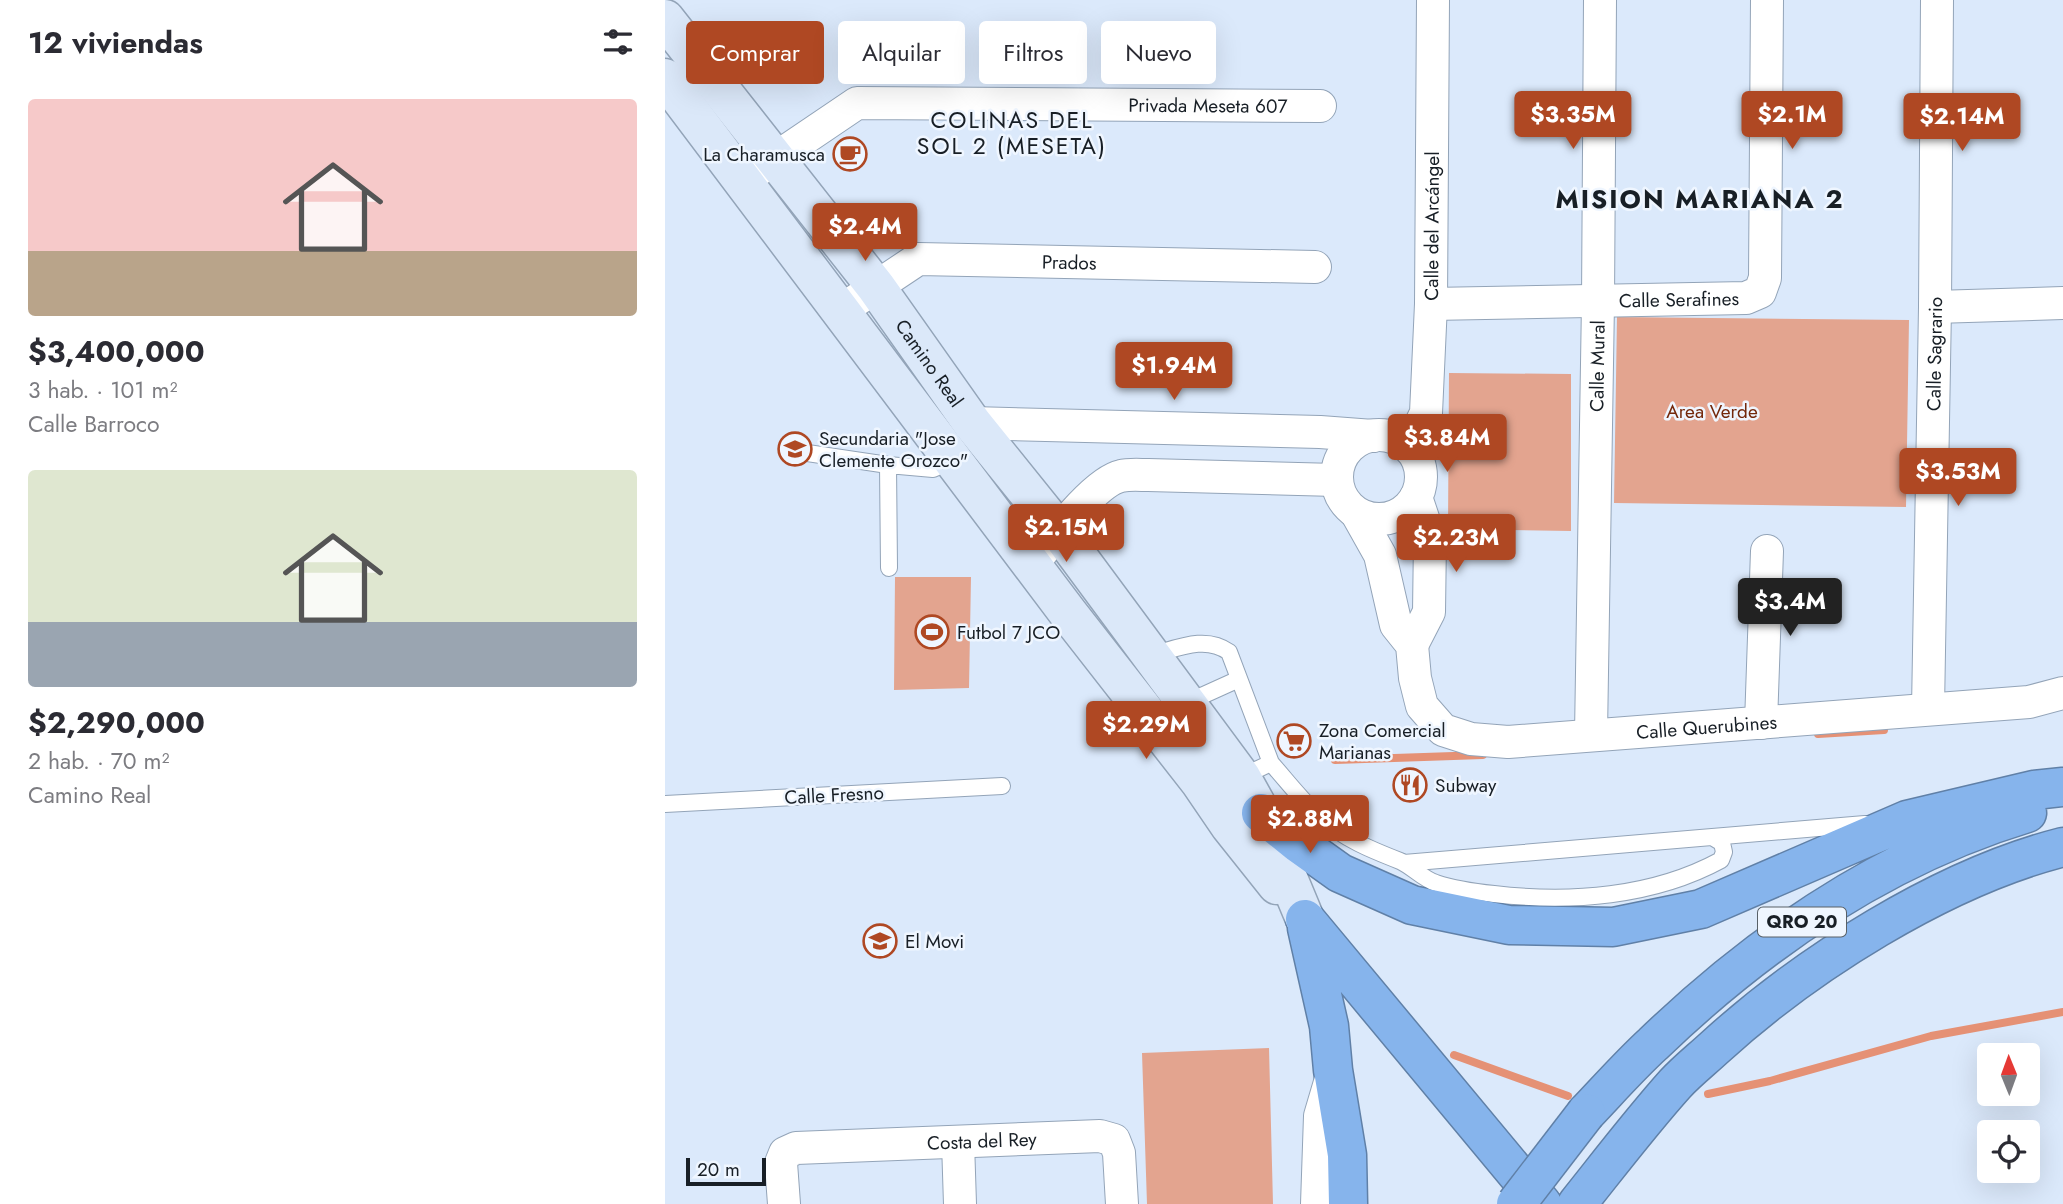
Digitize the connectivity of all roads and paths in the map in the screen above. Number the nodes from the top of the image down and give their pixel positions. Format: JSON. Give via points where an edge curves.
{"nodes":[{"id":1,"x":1433,"y":0,"type":"edge"},
{"id":2,"x":1600,"y":0,"type":"edge"},
{"id":3,"x":1767,"y":0,"type":"edge"},
{"id":4,"x":1937,"y":0,"type":"edge"},
{"id":5,"x":665,"y":19,"type":"edge"},
{"id":6,"x":665,"y":78,"type":"edge"},
{"id":7,"x":1320,"y":106,"type":"dead end"},
{"id":8,"x":775,"y":161,"type":"junction"},
{"id":9,"x":741,"y":180,"type":"junction"},
{"id":10,"x":1315,"y":267,"type":"dead end"},
{"id":11,"x":876,"y":287,"type":"junction"},
{"id":12,"x":1598,"y":302,"type":"junction"},
{"id":13,"x":2063,"y":303,"type":"edge"},
{"id":14,"x":1431,"y":304,"type":"junction"},
{"id":15,"x":1935,"y":307,"type":"junction"},
{"id":16,"x":840,"y":311,"type":"junction"},
{"id":17,"x":972,"y":423,"type":"junction"},
{"id":18,"x":1373,"y":436,"type":"junction"},
{"id":19,"x":1409,"y":448,"type":"junction"},
{"id":20,"x":794,"y":452,"type":"dead end"},
{"id":21,"x":953,"y":460,"type":"junction"},
{"id":22,"x":888,"y":465,"type":"junction"},
{"id":23,"x":1336,"y":480,"type":"junction"},
{"id":24,"x":1416,"y":497,"type":"junction"},
{"id":25,"x":1357,"y":514,"type":"junction"},
{"id":26,"x":1059,"y":531,"type":"junction"},
{"id":27,"x":1767,"y":551,"type":"dead end"},
{"id":28,"x":1033,"y":563,"type":"junction"},
{"id":29,"x":889,"y":568,"type":"dead end"},
{"id":30,"x":1412,"y":645,"type":"junction"},
{"id":31,"x":1151,"y":655,"type":"junction"},
{"id":32,"x":1240,"y":679,"type":"junction"},
{"id":33,"x":2063,"y":693,"type":"edge"},
{"id":34,"x":1187,"y":703,"type":"junction"},
{"id":35,"x":1928,"y":709,"type":"junction"},
{"id":36,"x":1761,"y":723,"type":"junction"},
{"id":37,"x":1591,"y":734,"type":"junction"},
{"id":38,"x":1235,"y":770,"type":"junction"},
{"id":39,"x":1002,"y":786,"type":"dead end"},
{"id":40,"x":2063,"y":787,"type":"edge"},
{"id":41,"x":2063,"y":802,"type":"edge"},
{"id":42,"x":665,"y":804,"type":"edge"},
{"id":43,"x":1245,"y":819,"type":"junction"},
{"id":44,"x":1907,"y":820,"type":"junction"},
{"id":45,"x":1712,"y":837,"type":"junction"},
{"id":46,"x":2063,"y":847,"type":"edge"},
{"id":47,"x":1404,"y":863,"type":"junction"},
{"id":48,"x":1305,"y":919,"type":"junction"},
{"id":49,"x":1333,"y":1070,"type":"junction"},
{"id":50,"x":958,"y":1142,"type":"junction"},
{"id":51,"x":784,"y":1204,"type":"edge"},
{"id":52,"x":960,"y":1204,"type":"edge"},
{"id":53,"x":1122,"y":1204,"type":"edge"},
{"id":54,"x":1317,"y":1204,"type":"edge"},
{"id":55,"x":1348,"y":1204,"type":"edge"},
{"id":56,"x":1516,"y":1204,"type":"edge"},
{"id":57,"x":1542,"y":1204,"type":"edge"},
{"id":58,"x":1577,"y":1204,"type":"edge"}],
"edges":[{"from":1,"to":14,"type":"street","name":"Calle del Arcángel"},
{"from":2,"to":12,"type":"street","name":"Calle Mural"},
{"from":3,"to":12,"type":"street","name":"Calle Serafines","via":[[1765,278],[1760,292],[1746,298]]},
{"from":4,"to":15,"type":"street","name":"Calle Sagrario"},
{"from":5,"to":8,"type":"street","name":"Camino Real"},
{"from":6,"to":9,"type":"street","name":"Camino Real"},
{"from":7,"to":8,"type":"street","name":"Privada Meseta 607","via":[[857,103]]},
{"from":8,"to":9,"type":"street","name":"Privada Meseta 607"},
{"from":8,"to":11,"type":"street","name":"Camino Real"},
{"from":9,"to":16,"type":"street","name":"Camino Real"},
{"from":10,"to":11,"type":"street","name":"Prados","via":[[918,259]]},
{"from":11,"to":16,"type":"street","name":"Prados"},
{"from":11,"to":17,"type":"street","name":"Camino Real"},
{"from":12,"to":14,"type":"street","name":"Calle Serafines"},
{"from":12,"to":37,"type":"street","name":"Calle Mural"},
{"from":13,"to":15,"type":"street"},
{"from":14,"to":19,"type":"street","name":"Calle del Arcángel","via":[[1426,413]]},
{"from":15,"to":35,"type":"street","name":"Calle Sagrario"},
{"from":16,"to":21,"type":"street","name":"Camino Real"},
{"from":17,"to":18,"type":"street"},
{"from":17,"to":26,"type":"street","name":"Camino Real"},
{"from":18,"to":19,"type":"street","via":[[1386,436]]},
{"from":18,"to":23,"type":"street","via":[[1351,446],[1342,456]]},
{"from":19,"to":24,"type":"street","via":[[1420,471]]},
{"from":20,"to":22,"type":"lane"},
{"from":21,"to":22,"type":"lane","via":[[933,468]]},
{"from":21,"to":28,"type":"street","name":"Camino Real"},
{"from":22,"to":29,"type":"lane"},
{"from":23,"to":25,"type":"street","via":[[1342,499]]},
{"from":23,"to":26,"type":"street","via":[[1121,476],[1106,483]]},
{"from":24,"to":25,"type":"street","via":[[1390,518]]},
{"from":24,"to":30,"type":"street","via":[[1430,539],[1429,612]]},
{"from":25,"to":30,"type":"street","name":"Calle Querubines","via":[[1380,555],[1396,625]]},
{"from":26,"to":28,"type":"street"},
{"from":26,"to":31,"type":"street","name":"Camino Real"},
{"from":27,"to":36,"type":"street"},
{"from":28,"to":38,"type":"street","name":"Camino Real","via":[[1068,613]]},
{"from":30,"to":37,"type":"street","name":"Calle Querubines","via":[[1422,706],[1443,730],[1471,739],[1508,742]]},
{"from":31,"to":32,"type":"lane","via":[[1201,642],[1218,643],[1229,652]]},
{"from":31,"to":34,"type":"street","name":"Camino Real"},
{"from":32,"to":34,"type":"lane"},
{"from":32,"to":38,"type":"lane"},
{"from":33,"to":35,"type":"street","name":"Calle Querubines","via":[[2029,702]]},
{"from":34,"to":38,"type":"street","name":"Camino Real"},
{"from":35,"to":36,"type":"street","name":"Calle Querubines"},
{"from":36,"to":37,"type":"street","name":"Calle Querubines"},
{"from":38,"to":43,"type":"street","name":"Camino Real"},
{"from":38,"to":47,"type":"lane","via":[[1360,845]]},
{"from":39,"to":42,"type":"lane","name":"Calle Fresno"},
{"from":40,"to":44,"type":"highway"},
{"from":41,"to":56,"type":"highway","number":"QRO 20","bridge":true,"via":[[2000,821],[1899,865],[1818,910],[1733,974],[1652,1044],[1586,1113]]},
{"from":43,"to":44,"type":"highway","via":[[1298,843],[1340,873],[1412,905],[1509,925],[1613,927],[1701,909]]},
{"from":43,"to":48,"type":"street","name":"Camino Real"},
{"from":44,"to":45,"type":"lane"},
{"from":45,"to":47,"type":"lane"},
{"from":45,"to":47,"type":"lane","via":[[1722,843],[1724,852],[1721,860],[1700,872],[1618,893],[1578,897],[1478,892],[1435,883]]},
{"from":46,"to":58,"type":"highway","number":"QRO 20","via":[[1952,888],[1875,929],[1804,976],[1740,1025],[1677,1083]]},
{"from":48,"to":49,"type":"highway","via":[[1329,1026]]},
{"from":48,"to":57,"type":"highway"},
{"from":49,"to":54,"type":"street","via":[[1320,1116]]},
{"from":49,"to":55,"type":"highway","via":[[1347,1155]]},
{"from":50,"to":51,"type":"street","name":"Costa del Rey","via":[[796,1148],[785,1153],[781,1163]]},
{"from":50,"to":52,"type":"street"},
{"from":50,"to":53,"type":"street","name":"Costa del Rey","via":[[1101,1136],[1114,1140]]}]}
